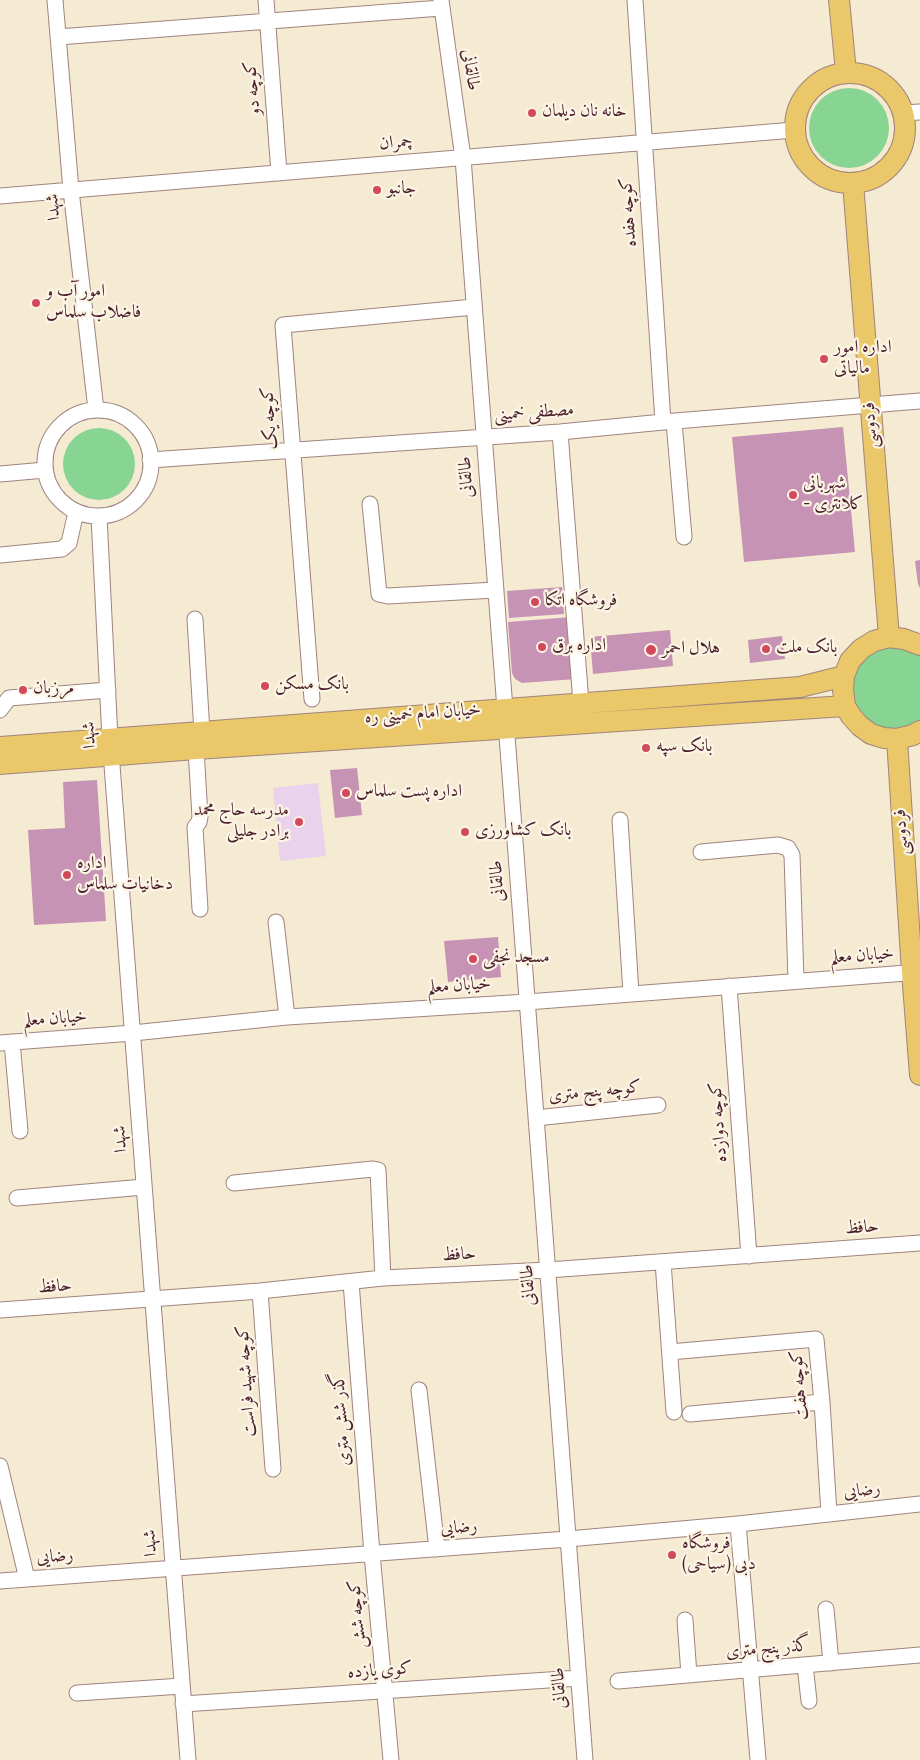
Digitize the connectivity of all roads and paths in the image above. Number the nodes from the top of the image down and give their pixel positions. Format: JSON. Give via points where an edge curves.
{"nodes":[{"id":1,"x":55,"y":0,"type":"edge"},
{"id":2,"x":266,"y":0,"type":"edge"},
{"id":3,"x":635,"y":0,"type":"edge"},
{"id":4,"x":839,"y":0,"type":"edge"},
{"id":5,"x":441,"y":4,"type":"edge"},
{"id":6,"x":268,"y":22,"type":"junction"},
{"id":7,"x":58,"y":37,"type":"junction"},
{"id":8,"x":846,"y":72,"type":"junction"},
{"id":9,"x":912,"y":118,"type":"edge"},
{"id":10,"x":794,"y":130,"type":"junction"},
{"id":11,"x":644,"y":142,"type":"junction"},
{"id":12,"x":463,"y":158,"type":"junction"},
{"id":13,"x":279,"y":173,"type":"junction"},
{"id":14,"x":853,"y":183,"type":"junction"},
{"id":15,"x":72,"y":190,"type":"junction"},
{"id":16,"x":0,"y":196,"type":"edge"},
{"id":17,"x":474,"y":308,"type":"junction"},
{"id":18,"x":920,"y":401,"type":"edge"},
{"id":19,"x":870,"y":405,"type":"junction"},
{"id":20,"x":96,"y":410,"type":"junction"},
{"id":21,"x":669,"y":422,"type":"junction"},
{"id":22,"x":560,"y":432,"type":"junction"},
{"id":23,"x":484,"y":436,"type":"junction"},
{"id":24,"x":292,"y":451,"type":"junction"},
{"id":25,"x":150,"y":460,"type":"junction"},
{"id":26,"x":45,"y":470,"type":"junction"},
{"id":27,"x":0,"y":474,"type":"edge"},
{"id":28,"x":370,"y":504,"type":"dead end"},
{"id":29,"x":76,"y":512,"type":"junction"},
{"id":30,"x":98,"y":516,"type":"junction"},
{"id":31,"x":684,"y":537,"type":"dead end"},
{"id":32,"x":0,"y":554,"type":"edge"},
{"id":33,"x":495,"y":590,"type":"junction"},
{"id":34,"x":195,"y":619,"type":"dead end"},
{"id":35,"x":889,"y":638,"type":"junction"},
{"id":36,"x":920,"y":645,"type":"edge"},
{"id":37,"x":844,"y":676,"type":"junction"},
{"id":38,"x":108,"y":690,"type":"junction"},
{"id":39,"x":312,"y":699,"type":"dead end"},
{"id":40,"x":581,"y":703,"type":"junction"},
{"id":41,"x":846,"y":706,"type":"junction"},
{"id":42,"x":0,"y":710,"type":"edge"},
{"id":43,"x":506,"y":719,"type":"junction"},
{"id":44,"x":920,"y":731,"type":"edge"},
{"id":45,"x":897,"y":739,"type":"junction"},
{"id":46,"x":199,"y":741,"type":"junction"},
{"id":47,"x":0,"y":747,"type":"edge"},
{"id":48,"x":111,"y":747,"type":"junction"},
{"id":49,"x":0,"y":764,"type":"edge"},
{"id":50,"x":620,"y":820,"type":"dead end"},
{"id":51,"x":700,"y":852,"type":"dead end"},
{"id":52,"x":200,"y":909,"type":"dead end"},
{"id":53,"x":276,"y":922,"type":"dead end"},
{"id":54,"x":916,"y":972,"type":"edge"},
{"id":55,"x":796,"y":980,"type":"junction"},
{"id":56,"x":729,"y":986,"type":"junction"},
{"id":57,"x":631,"y":993,"type":"junction"},
{"id":58,"x":528,"y":1002,"type":"junction"},
{"id":59,"x":287,"y":1017,"type":"junction"},
{"id":60,"x":132,"y":1032,"type":"junction"},
{"id":61,"x":6,"y":1042,"type":"edge"},
{"id":62,"x":920,"y":1075,"type":"edge"},
{"id":63,"x":658,"y":1105,"type":"dead end"},
{"id":64,"x":536,"y":1118,"type":"junction"},
{"id":65,"x":20,"y":1132,"type":"dead end"},
{"id":66,"x":234,"y":1183,"type":"dead end"},
{"id":67,"x":144,"y":1187,"type":"junction"},
{"id":68,"x":17,"y":1198,"type":"dead end"},
{"id":69,"x":920,"y":1243,"type":"edge"},
{"id":70,"x":748,"y":1256,"type":"junction"},
{"id":71,"x":663,"y":1262,"type":"junction"},
{"id":72,"x":548,"y":1270,"type":"junction"},
{"id":73,"x":383,"y":1278,"type":"junction"},
{"id":74,"x":351,"y":1282,"type":"junction"},
{"id":75,"x":260,"y":1291,"type":"junction"},
{"id":76,"x":153,"y":1299,"type":"junction"},
{"id":77,"x":0,"y":1310,"type":"edge"},
{"id":78,"x":670,"y":1352,"type":"junction"},
{"id":79,"x":419,"y":1390,"type":"dead end"},
{"id":80,"x":822,"y":1402,"type":"junction"},
{"id":81,"x":674,"y":1412,"type":"dead end"},
{"id":82,"x":690,"y":1414,"type":"dead end"},
{"id":83,"x":0,"y":1466,"type":"edge"},
{"id":84,"x":273,"y":1469,"type":"dead end"},
{"id":85,"x":920,"y":1504,"type":"edge"},
{"id":86,"x":828,"y":1514,"type":"junction"},
{"id":87,"x":738,"y":1524,"type":"junction"},
{"id":88,"x":568,"y":1539,"type":"junction"},
{"id":89,"x":437,"y":1549,"type":"junction"},
{"id":90,"x":372,"y":1554,"type":"junction"},
{"id":91,"x":173,"y":1568,"type":"junction"},
{"id":92,"x":27,"y":1579,"type":"junction"},
{"id":93,"x":0,"y":1581,"type":"edge"},
{"id":94,"x":826,"y":1609,"type":"dead end"},
{"id":95,"x":685,"y":1620,"type":"dead end"},
{"id":96,"x":920,"y":1655,"type":"edge"},
{"id":97,"x":831,"y":1663,"type":"junction"},
{"id":98,"x":805,"y":1665,"type":"junction"},
{"id":99,"x":751,"y":1670,"type":"junction"},
{"id":100,"x":689,"y":1675,"type":"junction"},
{"id":101,"x":579,"y":1678,"type":"junction"},
{"id":102,"x":618,"y":1681,"type":"dead end"},
{"id":103,"x":182,"y":1686,"type":"junction"},
{"id":104,"x":385,"y":1691,"type":"junction"},
{"id":105,"x":77,"y":1693,"type":"dead end"},
{"id":106,"x":809,"y":1701,"type":"dead end"},
{"id":107,"x":183,"y":1704,"type":"junction"},
{"id":108,"x":188,"y":1760,"type":"edge"},
{"id":109,"x":391,"y":1760,"type":"edge"},
{"id":110,"x":585,"y":1760,"type":"edge"},
{"id":111,"x":758,"y":1760,"type":"edge"}],
"edges":[{"from":1,"to":7,"type":"street","name":"شهدا"},
{"from":2,"to":6,"type":"street","name":"کوچه دو"},
{"from":3,"to":11,"type":"street","name":"کوچه هفده"},
{"from":4,"to":8,"type":"main road"},
{"from":5,"to":6,"type":"street"},
{"from":5,"to":12,"type":"street","name":"طالقانی"},
{"from":6,"to":7,"type":"street"},
{"from":6,"to":13,"type":"street","name":"کوچه دو"},
{"from":7,"to":15,"type":"street","name":"شهدا"},
{"from":8,"to":9,"type":"main road","via":[[863,73],[879,80]]},
{"from":8,"to":10,"type":"main road","via":[[829,76],[802,98]]},
{"from":9,"to":14,"type":"main road","via":[[897,157],[886,170],[871,179]]},
{"from":10,"to":11,"type":"street","name":"چمران"},
{"from":10,"to":14,"type":"main road","via":[[798,149],[807,164],[837,182]]},
{"from":11,"to":12,"type":"street","name":"چمران"},
{"from":11,"to":21,"type":"street","name":"کوچه هفده"},
{"from":12,"to":13,"type":"street","name":"چمران"},
{"from":12,"to":17,"type":"street","name":"طالقانی"},
{"from":13,"to":15,"type":"street","name":"چمران"},
{"from":14,"to":19,"type":"main road","name":"فردوسی"},
{"from":15,"to":16,"type":"street","name":"چمران"},
{"from":15,"to":20,"type":"street","name":"شهدا"},
{"from":17,"to":23,"type":"street","name":"طالقانی"},
{"from":17,"to":24,"type":"street","name":"کوچه یک","via":[[283,325]]},
{"from":18,"to":19,"type":"street","name":"مصطفی خمینی"},
{"from":19,"to":21,"type":"street","name":"مصطفی خمینی"},
{"from":19,"to":35,"type":"main road","name":"فردوسی"},
{"from":20,"to":25,"type":"street","via":[[125,418],[138,429],[147,443]]},
{"from":20,"to":26,"type":"street","via":[[76,414],[62,424],[46,453]]},
{"from":21,"to":22,"type":"street","name":"مصطفی خمینی"},
{"from":21,"to":31,"type":"street","name":"کوچه هفده"},
{"from":22,"to":23,"type":"street","name":"مصطفی خمینی"},
{"from":22,"to":40,"type":"street"},
{"from":23,"to":24,"type":"street","name":"مصطفی خمینی"},
{"from":23,"to":33,"type":"street","name":"طالقانی"},
{"from":24,"to":25,"type":"street","name":"مصطفی خمینی"},
{"from":24,"to":39,"type":"street","name":"کوچه یک"},
{"from":25,"to":30,"type":"street","via":[[148,478],[128,507]]},
{"from":26,"to":27,"type":"street"},
{"from":26,"to":29,"type":"street","via":[[50,487],[61,502]]},
{"from":28,"to":33,"type":"street","via":[[379,594]]},
{"from":29,"to":30,"type":"street"},
{"from":29,"to":32,"type":"street","via":[[69,543],[62,549]]},
{"from":30,"to":38,"type":"street","name":"شهدا"},
{"from":33,"to":43,"type":"street","name":"طالقانی"},
{"from":34,"to":46,"type":"street"},
{"from":35,"to":36,"type":"main road","via":[[904,638]]},
{"from":35,"to":37,"type":"main road","via":[[874,641],[861,649],[850,661]]},
{"from":37,"to":40,"type":"main road","name":"خیابان امام خمینی ره","via":[[800,687]]},
{"from":37,"to":41,"type":"main road"},
{"from":38,"to":42,"type":"street","via":[[8,698]]},
{"from":38,"to":48,"type":"street","name":"شهدا"},
{"from":40,"to":43,"type":"main road","name":"خیابان امام خمینی ره"},
{"from":41,"to":43,"type":"main road","name":"خیابان امام خمینی ره"},
{"from":41,"to":45,"type":"main road","via":[[851,716],[871,734]]},
{"from":43,"to":46,"type":"main road","name":"خیابان امام خمینی ره"},
{"from":43,"to":58,"type":"street","name":"طالقانی"},
{"from":44,"to":45,"type":"main road"},
{"from":45,"to":54,"type":"main road","name":"فردوسی"},
{"from":46,"to":48,"type":"main road","name":"خیابان امام خمینی ره"},
{"from":46,"to":52,"type":"street","via":[[200,817],[195,827]]},
{"from":47,"to":48,"type":"main road","name":"خیابان امام خمینی ره"},
{"from":48,"to":49,"type":"main road","name":"خیابان امام خمینی ره"},
{"from":48,"to":60,"type":"street","name":"شهدا"},
{"from":50,"to":57,"type":"street"},
{"from":51,"to":55,"type":"street","via":[[778,845],[788,848],[792,855]]},
{"from":53,"to":59,"type":"street"},
{"from":54,"to":55,"type":"street","name":"خیابان معلم"},
{"from":54,"to":62,"type":"main road","name":"فردوسی"},
{"from":55,"to":56,"type":"street","name":"خیابان معلم"},
{"from":56,"to":57,"type":"street","name":"خیابان معلم"},
{"from":56,"to":70,"type":"street","name":"کوچه دوازده"},
{"from":57,"to":58,"type":"street","name":"خیابان معلم"},
{"from":58,"to":59,"type":"street","name":"خیابان معلم"},
{"from":58,"to":64,"type":"street","name":"طالقانی"},
{"from":59,"to":60,"type":"street","name":"خیابان معلم"},
{"from":60,"to":61,"type":"street","name":"خیابان معلم"},
{"from":60,"to":67,"type":"street","name":"شهدا"},
{"from":61,"to":65,"type":"street"},
{"from":63,"to":64,"type":"street","name":"کوچه پنج متری"},
{"from":64,"to":72,"type":"street","name":"طالقانی"},
{"from":66,"to":73,"type":"street","via":[[378,1170]]},
{"from":67,"to":68,"type":"street"},
{"from":67,"to":76,"type":"street","name":"شهدا"},
{"from":69,"to":70,"type":"street","name":"حافظ"},
{"from":70,"to":71,"type":"street","name":"حافظ"},
{"from":71,"to":72,"type":"street","name":"حافظ"},
{"from":71,"to":78,"type":"street"},
{"from":72,"to":73,"type":"street","name":"حافظ"},
{"from":72,"to":88,"type":"street","name":"طالقانی"},
{"from":73,"to":74,"type":"street","name":"حافظ"},
{"from":74,"to":75,"type":"street","name":"حافظ"},
{"from":74,"to":90,"type":"street","name":"گذر شش متری"},
{"from":75,"to":76,"type":"street","name":"حافظ"},
{"from":75,"to":84,"type":"street","name":"کوچه شهید فراست"},
{"from":76,"to":77,"type":"street","name":"حافظ"},
{"from":76,"to":91,"type":"street","name":"شهدا"},
{"from":78,"to":80,"type":"street","name":"کوچه هفت","via":[[816,1339]]},
{"from":78,"to":81,"type":"street"},
{"from":79,"to":89,"type":"street"},
{"from":80,"to":82,"type":"street"},
{"from":80,"to":86,"type":"street","name":"کوچه هفت"},
{"from":83,"to":92,"type":"street"},
{"from":85,"to":86,"type":"street","name":"رضایی"},
{"from":86,"to":87,"type":"street","name":"رضایی"},
{"from":87,"to":88,"type":"street","name":"رضایی"},
{"from":87,"to":99,"type":"street"},
{"from":88,"to":89,"type":"street","name":"رضایی"},
{"from":88,"to":101,"type":"street","name":"طالقانی"},
{"from":89,"to":90,"type":"street","name":"رضایی"},
{"from":90,"to":91,"type":"street","name":"رضایی"},
{"from":90,"to":104,"type":"street","name":"کوچه شش"},
{"from":91,"to":92,"type":"street","name":"رضایی"},
{"from":91,"to":103,"type":"street","name":"شهدا"},
{"from":92,"to":93,"type":"street","name":"رضایی"},
{"from":94,"to":97,"type":"street"},
{"from":95,"to":100,"type":"street"},
{"from":96,"to":97,"type":"street","name":"گذر پنج متری"},
{"from":97,"to":98,"type":"street","name":"گذر پنج متری"},
{"from":98,"to":99,"type":"street","name":"گذر پنج متری"},
{"from":98,"to":106,"type":"street"},
{"from":99,"to":100,"type":"street","name":"گذر پنج متری"},
{"from":99,"to":111,"type":"street"},
{"from":100,"to":102,"type":"street","name":"گذر پنج متری"},
{"from":101,"to":104,"type":"street","name":"کوی یازده"},
{"from":101,"to":110,"type":"street","name":"طالقانی"},
{"from":103,"to":105,"type":"street"},
{"from":103,"to":107,"type":"street","name":"شهدا"},
{"from":104,"to":107,"type":"street","name":"کوی یازده"},
{"from":104,"to":109,"type":"street","name":"کوچه شش"},
{"from":107,"to":108,"type":"street","name":"شهدا"}]}
